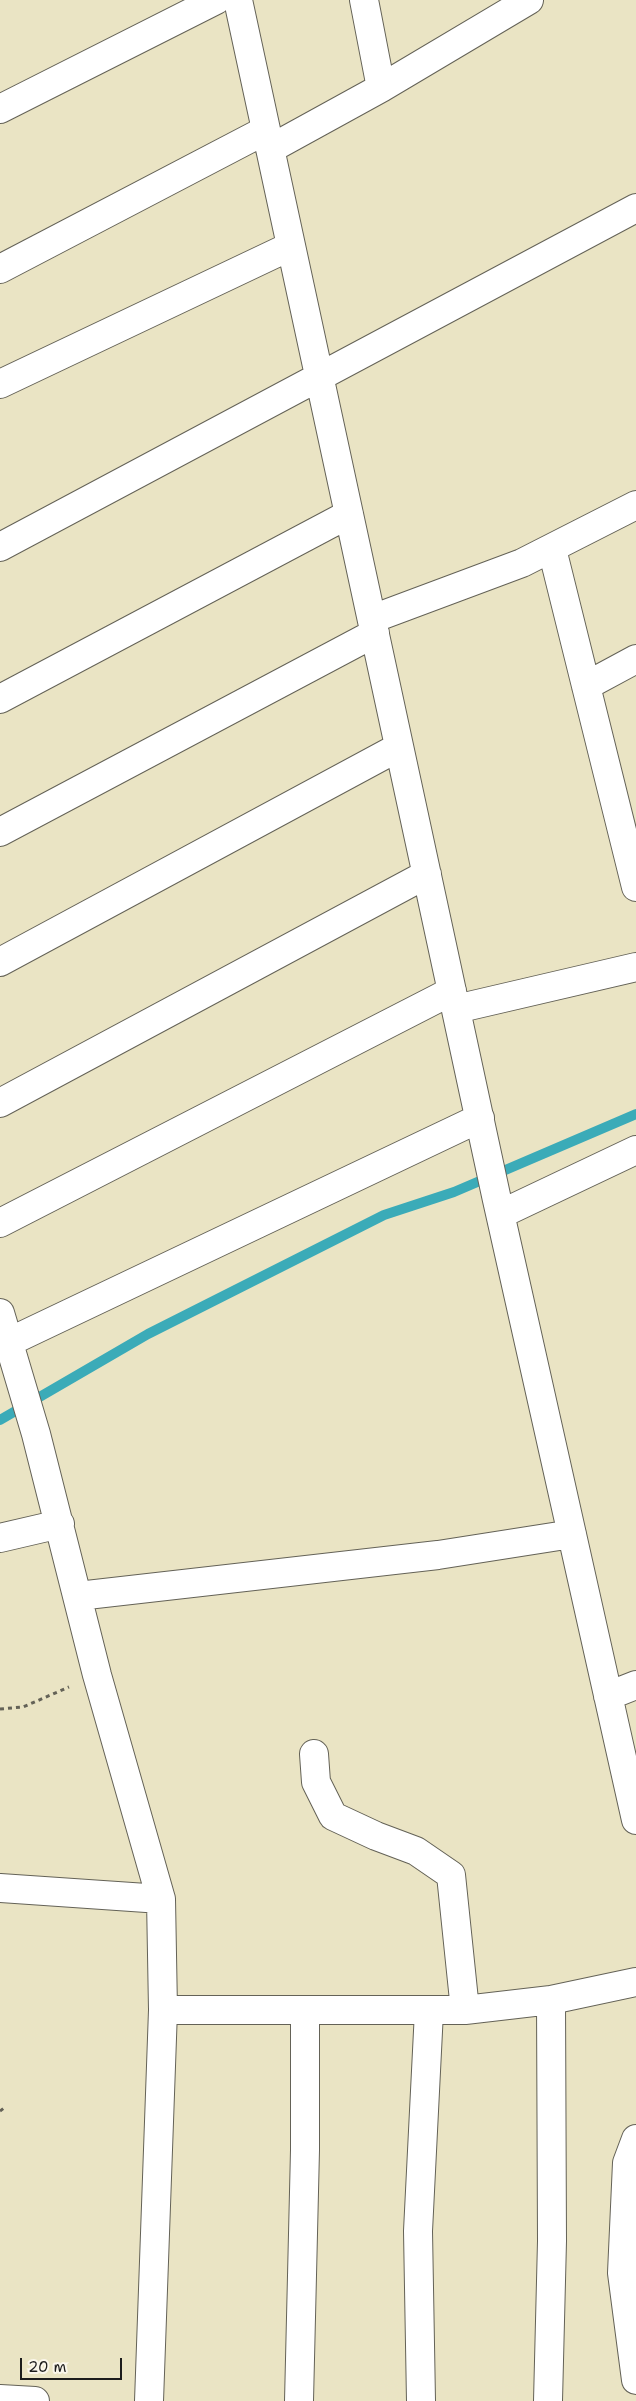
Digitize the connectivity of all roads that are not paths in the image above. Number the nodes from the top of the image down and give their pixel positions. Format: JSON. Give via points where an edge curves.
{"nodes":[{"id":1,"x":216,"y":0,"type":"edge"},
{"id":2,"x":238,"y":0,"type":"edge"},
{"id":3,"x":364,"y":0,"type":"edge"},
{"id":4,"x":513,"y":4,"type":"edge"},
{"id":5,"x":381,"y":88,"type":"junction"},
{"id":6,"x":0,"y":109,"type":"edge"},
{"id":7,"x":268,"y":139,"type":"junction"},
{"id":8,"x":636,"y":208,"type":"edge"},
{"id":9,"x":291,"y":246,"type":"junction"},
{"id":10,"x":0,"y":269,"type":"edge"},
{"id":11,"x":320,"y":377,"type":"junction"},
{"id":12,"x":0,"y":384,"type":"edge"},
{"id":13,"x":636,"y":504,"type":"edge"},
{"id":14,"x":349,"y":514,"type":"junction"},
{"id":15,"x":0,"y":547,"type":"edge"},
{"id":16,"x":552,"y":549,"type":"junction"},
{"id":17,"x":373,"y":626,"type":"junction"},
{"id":18,"x":636,"y":659,"type":"edge"},
{"id":19,"x":586,"y":686,"type":"junction"},
{"id":20,"x":0,"y":699,"type":"edge"},
{"id":21,"x":399,"y":747,"type":"junction"},
{"id":22,"x":627,"y":812,"type":"edge"},
{"id":23,"x":0,"y":832,"type":"edge"},
{"id":24,"x":427,"y":874,"type":"junction"},
{"id":25,"x":636,"y":886,"type":"edge"},
{"id":26,"x":0,"y":962,"type":"edge"},
{"id":27,"x":636,"y":967,"type":"edge"},
{"id":28,"x":454,"y":1000,"type":"junction"},
{"id":29,"x":0,"y":1102,"type":"edge"},
{"id":30,"x":482,"y":1128,"type":"junction"},
{"id":31,"x":636,"y":1150,"type":"edge"},
{"id":32,"x":499,"y":1207,"type":"junction"},
{"id":33,"x":0,"y":1223,"type":"edge"},
{"id":34,"x":0,"y":1313,"type":"edge"},
{"id":35,"x":12,"y":1353,"type":"junction"},
{"id":36,"x":60,"y":1524,"type":"junction"},
{"id":37,"x":572,"y":1534,"type":"junction"},
{"id":38,"x":0,"y":1538,"type":"edge"},
{"id":39,"x":78,"y":1596,"type":"junction"},
{"id":40,"x":636,"y":1685,"type":"edge"},
{"id":41,"x":608,"y":1696,"type":"junction"},
{"id":42,"x":314,"y":1754,"type":"dead end"},
{"id":43,"x":636,"y":1820,"type":"edge"},
{"id":44,"x":0,"y":1888,"type":"edge"},
{"id":45,"x":162,"y":1899,"type":"junction"},
{"id":46,"x":636,"y":1982,"type":"edge"},
{"id":47,"x":551,"y":2000,"type":"junction"},
{"id":48,"x":163,"y":2010,"type":"junction"},
{"id":49,"x":305,"y":2010,"type":"junction"},
{"id":50,"x":465,"y":2010,"type":"junction"},
{"id":51,"x":428,"y":2011,"type":"junction"},
{"id":52,"x":636,"y":2139,"type":"edge"},
{"id":53,"x":636,"y":2380,"type":"edge"},
{"id":54,"x":0,"y":2399,"type":"edge"},
{"id":55,"x":35,"y":2401,"type":"edge"},
{"id":56,"x":149,"y":2401,"type":"edge"},
{"id":57,"x":299,"y":2401,"type":"edge"},
{"id":58,"x":421,"y":2401,"type":"edge"},
{"id":59,"x":548,"y":2401,"type":"edge"}],
"edges":[{"from":1,"to":6,"type":"street"},
{"from":2,"to":7,"type":"street"},
{"from":3,"to":5,"type":"street"},
{"from":4,"to":5,"type":"street"},
{"from":5,"to":7,"type":"street"},
{"from":7,"to":9,"type":"street"},
{"from":7,"to":10,"type":"street"},
{"from":8,"to":11,"type":"street"},
{"from":9,"to":11,"type":"street"},
{"from":9,"to":12,"type":"street"},
{"from":11,"to":14,"type":"street"},
{"from":11,"to":15,"type":"street"},
{"from":13,"to":16,"type":"street"},
{"from":14,"to":17,"type":"street"},
{"from":14,"to":20,"type":"street"},
{"from":16,"to":17,"type":"street"},
{"from":16,"to":19,"type":"street"},
{"from":17,"to":21,"type":"street"},
{"from":17,"to":23,"type":"street"},
{"from":18,"to":19,"type":"street"},
{"from":19,"to":22,"type":"street"},
{"from":21,"to":24,"type":"street"},
{"from":21,"to":26,"type":"street"},
{"from":22,"to":25,"type":"street"},
{"from":24,"to":28,"type":"street"},
{"from":24,"to":29,"type":"street"},
{"from":27,"to":28,"type":"street"},
{"from":28,"to":30,"type":"street"},
{"from":28,"to":33,"type":"street"},
{"from":30,"to":32,"type":"street"},
{"from":30,"to":35,"type":"street"},
{"from":31,"to":32,"type":"street"},
{"from":32,"to":37,"type":"street"},
{"from":34,"to":35,"type":"street"},
{"from":35,"to":36,"type":"street"},
{"from":36,"to":38,"type":"street"},
{"from":36,"to":39,"type":"street"},
{"from":37,"to":39,"type":"street","via":[[438,1554]]},
{"from":37,"to":41,"type":"street"},
{"from":39,"to":45,"type":"street","via":[[97,1675]]},
{"from":40,"to":41,"type":"street"},
{"from":41,"to":43,"type":"street"},
{"from":42,"to":50,"type":"street","via":[[316,1782],[333,1816],[416,1851],[451,1875]]},
{"from":44,"to":45,"type":"street"},
{"from":45,"to":48,"type":"street"},
{"from":46,"to":47,"type":"street"},
{"from":47,"to":50,"type":"street"},
{"from":47,"to":59,"type":"street","via":[[552,2241]]},
{"from":48,"to":49,"type":"street"},
{"from":48,"to":56,"type":"street"},
{"from":49,"to":51,"type":"street"},
{"from":49,"to":57,"type":"street"},
{"from":50,"to":51,"type":"street"},
{"from":51,"to":58,"type":"street","via":[[418,2231]]},
{"from":52,"to":53,"type":"street","via":[[627,2163],[622,2273]]},
{"from":54,"to":55,"type":"street"}]}
